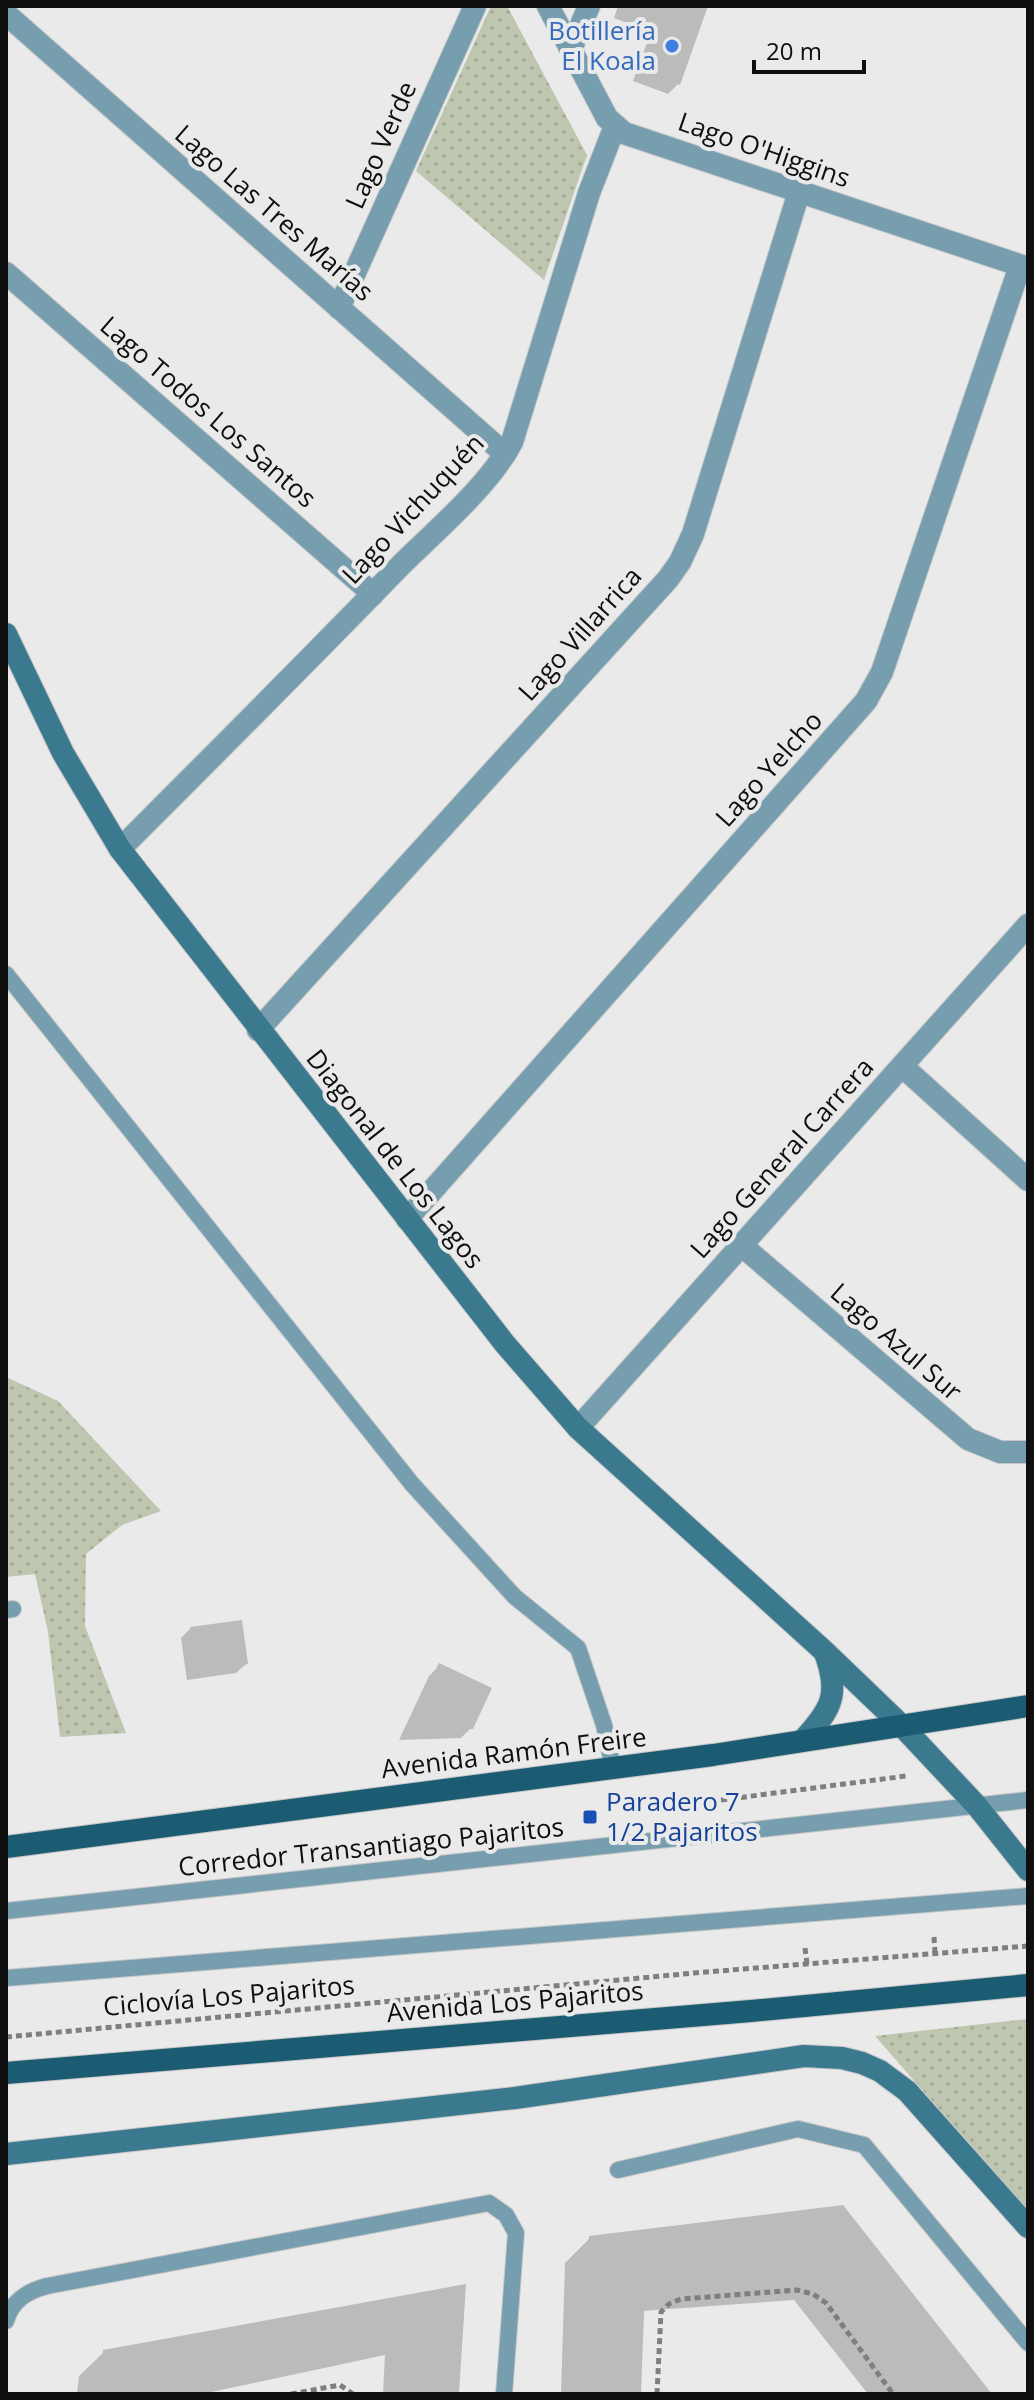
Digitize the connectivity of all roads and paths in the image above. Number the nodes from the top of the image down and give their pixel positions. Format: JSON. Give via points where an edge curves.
{"nodes":[{"id":1,"x":475,"y":6,"type":"edge"},
{"id":2,"x":548,"y":6,"type":"edge"},
{"id":3,"x":589,"y":6,"type":"edge"},
{"id":4,"x":6,"y":14,"type":"edge"},
{"id":5,"x":571,"y":49,"type":"junction"},
{"id":6,"x":615,"y":126,"type":"junction"},
{"id":7,"x":799,"y":192,"type":"junction"},
{"id":8,"x":1024,"y":267,"type":"edge"},
{"id":9,"x":6,"y":273,"type":"edge"},
{"id":10,"x":339,"y":308,"type":"junction"},
{"id":11,"x":505,"y":454,"type":"junction"},
{"id":12,"x":373,"y":594,"type":"junction"},
{"id":13,"x":6,"y":634,"type":"edge"},
{"id":14,"x":120,"y":849,"type":"junction"},
{"id":15,"x":1028,"y":925,"type":"edge"},
{"id":16,"x":6,"y":974,"type":"edge"},
{"id":17,"x":258,"y":1030,"type":"junction"},
{"id":18,"x":902,"y":1066,"type":"junction"},
{"id":19,"x":1028,"y":1180,"type":"edge"},
{"id":20,"x":407,"y":1219,"type":"junction"},
{"id":21,"x":741,"y":1245,"type":"junction"},
{"id":22,"x":578,"y":1428,"type":"junction"},
{"id":23,"x":1028,"y":1452,"type":"edge"},
{"id":24,"x":825,"y":1652,"type":"junction"},
{"id":25,"x":1028,"y":1706,"type":"edge"},
{"id":26,"x":901,"y":1725,"type":"junction"},
{"id":27,"x":803,"y":1740,"type":"junction"},
{"id":28,"x":613,"y":1768,"type":"junction"},
{"id":29,"x":906,"y":1776,"type":"dead end"},
{"id":30,"x":721,"y":1800,"type":"dead end"},
{"id":31,"x":1028,"y":1800,"type":"edge"},
{"id":32,"x":977,"y":1806,"type":"junction"},
{"id":33,"x":6,"y":1847,"type":"edge"},
{"id":34,"x":1028,"y":1870,"type":"edge"},
{"id":35,"x":1028,"y":1896,"type":"edge"},
{"id":36,"x":6,"y":1911,"type":"edge"},
{"id":37,"x":934,"y":1937,"type":"dead end"},
{"id":38,"x":1028,"y":1946,"type":"edge"},
{"id":39,"x":805,"y":1948,"type":"dead end"},
{"id":40,"x":935,"y":1953,"type":"junction"},
{"id":41,"x":807,"y":1964,"type":"junction"},
{"id":42,"x":6,"y":1978,"type":"edge"},
{"id":43,"x":1028,"y":1985,"type":"edge"},
{"id":44,"x":6,"y":2037,"type":"edge"},
{"id":45,"x":6,"y":2073,"type":"edge"},
{"id":46,"x":6,"y":2154,"type":"edge"},
{"id":47,"x":618,"y":2170,"type":"dead end"},
{"id":48,"x":1028,"y":2227,"type":"edge"},
{"id":49,"x":6,"y":2321,"type":"edge"},
{"id":50,"x":1028,"y":2343,"type":"edge"},
{"id":51,"x":291,"y":2394,"type":"edge"},
{"id":52,"x":353,"y":2394,"type":"edge"},
{"id":53,"x":504,"y":2394,"type":"edge"},
{"id":54,"x":657,"y":2394,"type":"edge"},
{"id":55,"x":893,"y":2394,"type":"edge"}],
"edges":[{"from":1,"to":10,"type":"street","name":"Lago Verde"},
{"from":2,"to":5,"type":"street"},
{"from":3,"to":5,"type":"street"},
{"from":4,"to":10,"type":"street","name":"Lago Las Tres Marías"},
{"from":5,"to":6,"type":"street"},
{"from":6,"to":7,"type":"street","name":"Lago O'Higgins"},
{"from":6,"to":11,"type":"street","name":"Lago Vichuquén"},
{"from":7,"to":8,"type":"street","name":"Lago O'Higgins"},
{"from":7,"to":17,"type":"street","name":"Lago Villarrica","via":[[680,562]]},
{"from":8,"to":20,"type":"street","name":"Lago Yelcho","via":[[887,657],[866,701]]},
{"from":9,"to":12,"type":"street","name":"Lago Todos Los Santos"},
{"from":10,"to":11,"type":"street","name":"Lago Las Tres Marías"},
{"from":11,"to":12,"type":"street","name":"Lago Vichuquén"},
{"from":12,"to":14,"type":"street","name":"Lago Vichuquén"},
{"from":13,"to":14,"type":"main road","name":"Diagonal de Los Lagos","via":[[63,753]]},
{"from":14,"to":17,"type":"main road","name":"Diagonal de Los Lagos"},
{"from":15,"to":18,"type":"street","name":"Lago General Carrera"},
{"from":16,"to":28,"type":"lane","via":[[412,1484],[515,1597],[578,1648]]},
{"from":17,"to":20,"type":"main road","name":"Diagonal de Los Lagos"},
{"from":18,"to":19,"type":"street"},
{"from":18,"to":21,"type":"street","name":"Lago General Carrera"},
{"from":20,"to":22,"type":"main road","name":"Diagonal de Los Lagos"},
{"from":21,"to":22,"type":"street","name":"Lago General Carrera"},
{"from":21,"to":23,"type":"street","name":"Lago Azul Sur","via":[[968,1439],[1000,1452]]},
{"from":22,"to":24,"type":"main road","name":"Diagonal de Los Lagos"},
{"from":24,"to":26,"type":"main road","name":"Diagonal de Los Lagos"},
{"from":24,"to":27,"type":"main road","via":[[833,1695]]},
{"from":25,"to":26,"type":"main road","name":"Avenida Ramón Freire"},
{"from":26,"to":27,"type":"main road","name":"Avenida Ramón Freire"},
{"from":26,"to":32,"type":"main road","name":"Diagonal de Los Lagos"},
{"from":27,"to":28,"type":"main road","name":"Avenida Ramón Freire"},
{"from":28,"to":33,"type":"main road","name":"Avenida Ramón Freire"},
{"from":29,"to":30,"type":"path"},
{"from":31,"to":32,"type":"lane","name":"Corredor Transantiago Pajaritos"},
{"from":32,"to":34,"type":"main road","name":"Diagonal de Los Lagos"},
{"from":32,"to":36,"type":"lane","name":"Corredor Transantiago Pajaritos"},
{"from":35,"to":42,"type":"lane"},
{"from":37,"to":40,"type":"path"},
{"from":38,"to":40,"type":"path","name":"Ciclovía Los Pajaritos"},
{"from":39,"to":41,"type":"path"},
{"from":40,"to":41,"type":"path","name":"Ciclovía Los Pajaritos"},
{"from":41,"to":44,"type":"path","name":"Ciclovía Los Pajaritos"},
{"from":43,"to":45,"type":"main road","name":"Avenida Los Pajaritos"},
{"from":46,"to":48,"type":"main road","via":[[515,2098],[804,2056],[842,2058],[880,2071],[923,2107]]},
{"from":47,"to":50,"type":"lane","via":[[798,2129],[864,2145]]},
{"from":49,"to":53,"type":"lane","via":[[18,2299],[47,2286],[489,2203],[506,2215],[516,2233]]},
{"from":51,"to":52,"type":"path","via":[[340,2385]]},
{"from":54,"to":55,"type":"path","via":[[661,2312],[669,2304],[797,2290],[826,2303]]}]}
